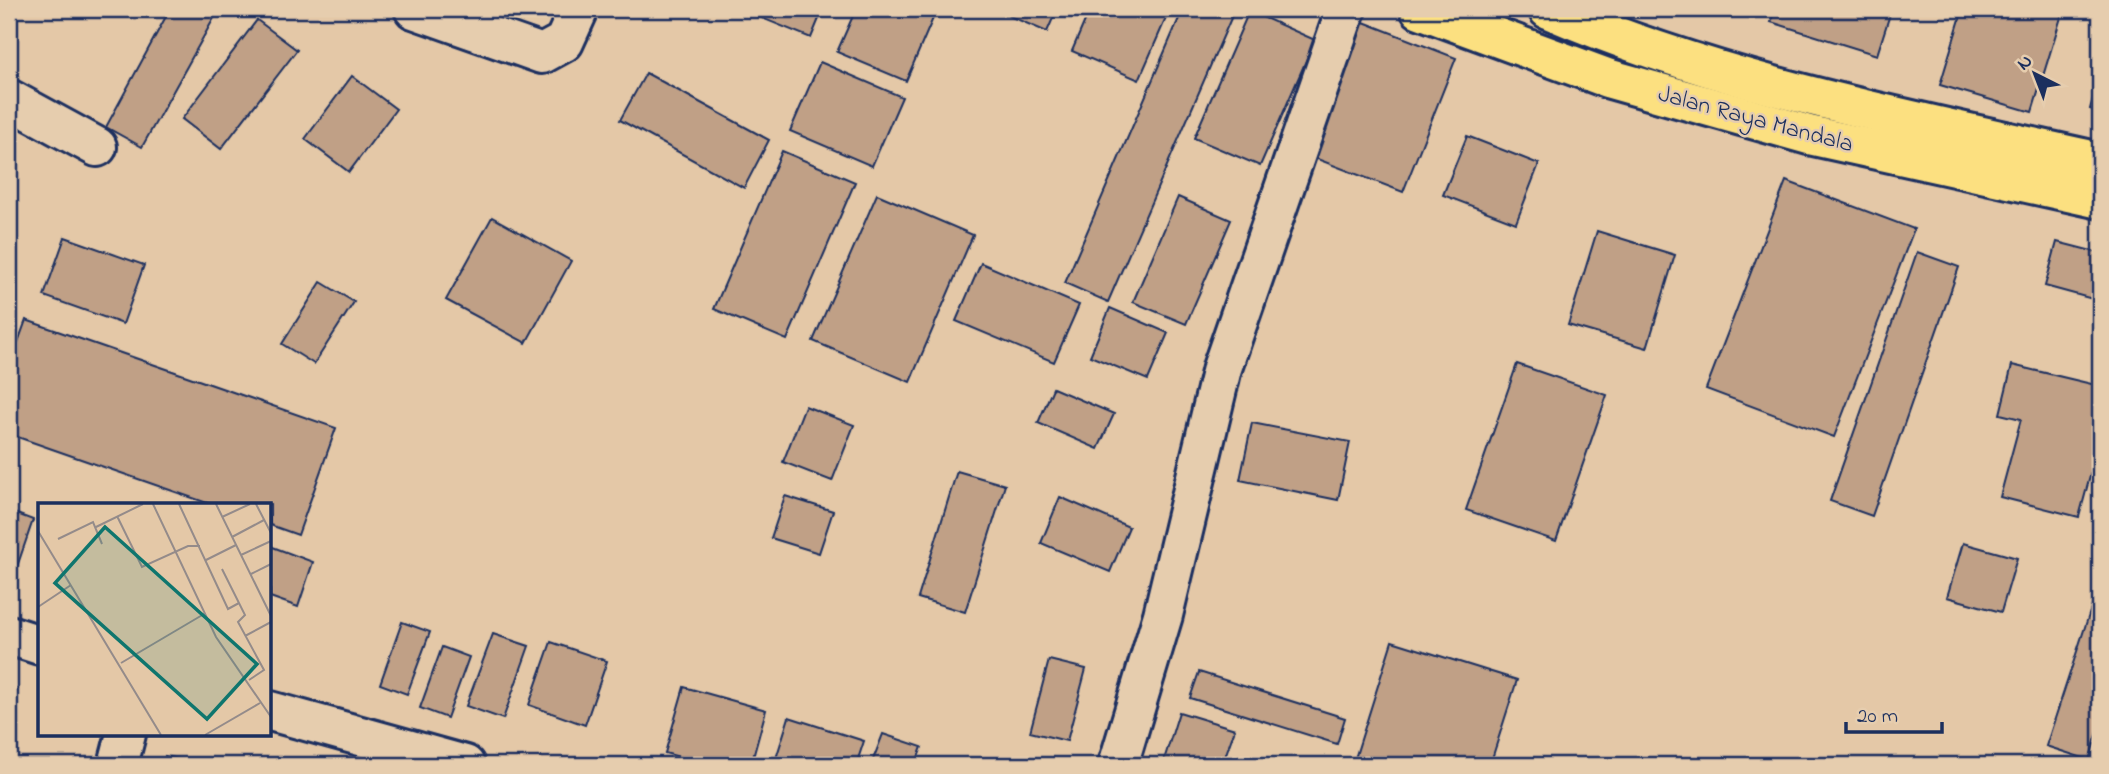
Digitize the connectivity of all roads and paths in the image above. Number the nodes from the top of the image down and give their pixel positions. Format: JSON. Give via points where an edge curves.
{"nodes":[{"id":1,"x":414,"y":9,"type":"edge"},
{"id":2,"x":579,"y":9,"type":"edge"},
{"id":3,"x":1346,"y":9,"type":"edge"},
{"id":4,"x":1420,"y":9,"type":"edge"},
{"id":5,"x":1548,"y":9,"type":"edge"},
{"id":6,"x":9,"y":99,"type":"edge"},
{"id":7,"x":97,"y":147,"type":"dead end"},
{"id":8,"x":2100,"y":162,"type":"edge"},
{"id":9,"x":2100,"y":199,"type":"edge"},
{"id":10,"x":9,"y":635,"type":"edge"},
{"id":11,"x":38,"y":644,"type":"edge"},
{"id":12,"x":271,"y":711,"type":"edge"},
{"id":13,"x":125,"y":736,"type":"edge"},
{"id":14,"x":118,"y":765,"type":"edge"},
{"id":15,"x":465,"y":765,"type":"edge"},
{"id":16,"x":1118,"y":765,"type":"edge"}],
"edges":[{"from":1,"to":2,"type":"street","via":[[542,54],[564,43]]},
{"from":3,"to":16,"type":"street","via":[[1222,368],[1163,615]]},
{"from":4,"to":9,"type":"highway","name":"Jalan Raya Mandala","via":[[1607,78],[1796,132]]},
{"from":5,"to":8,"type":"highway","name":"Jalan Raya Mandala","via":[[1613,37],[1806,95]]},
{"from":6,"to":7,"type":"street"},
{"from":10,"to":11,"type":"street"},
{"from":12,"to":15,"type":"street"},
{"from":13,"to":14,"type":"street"}]}
